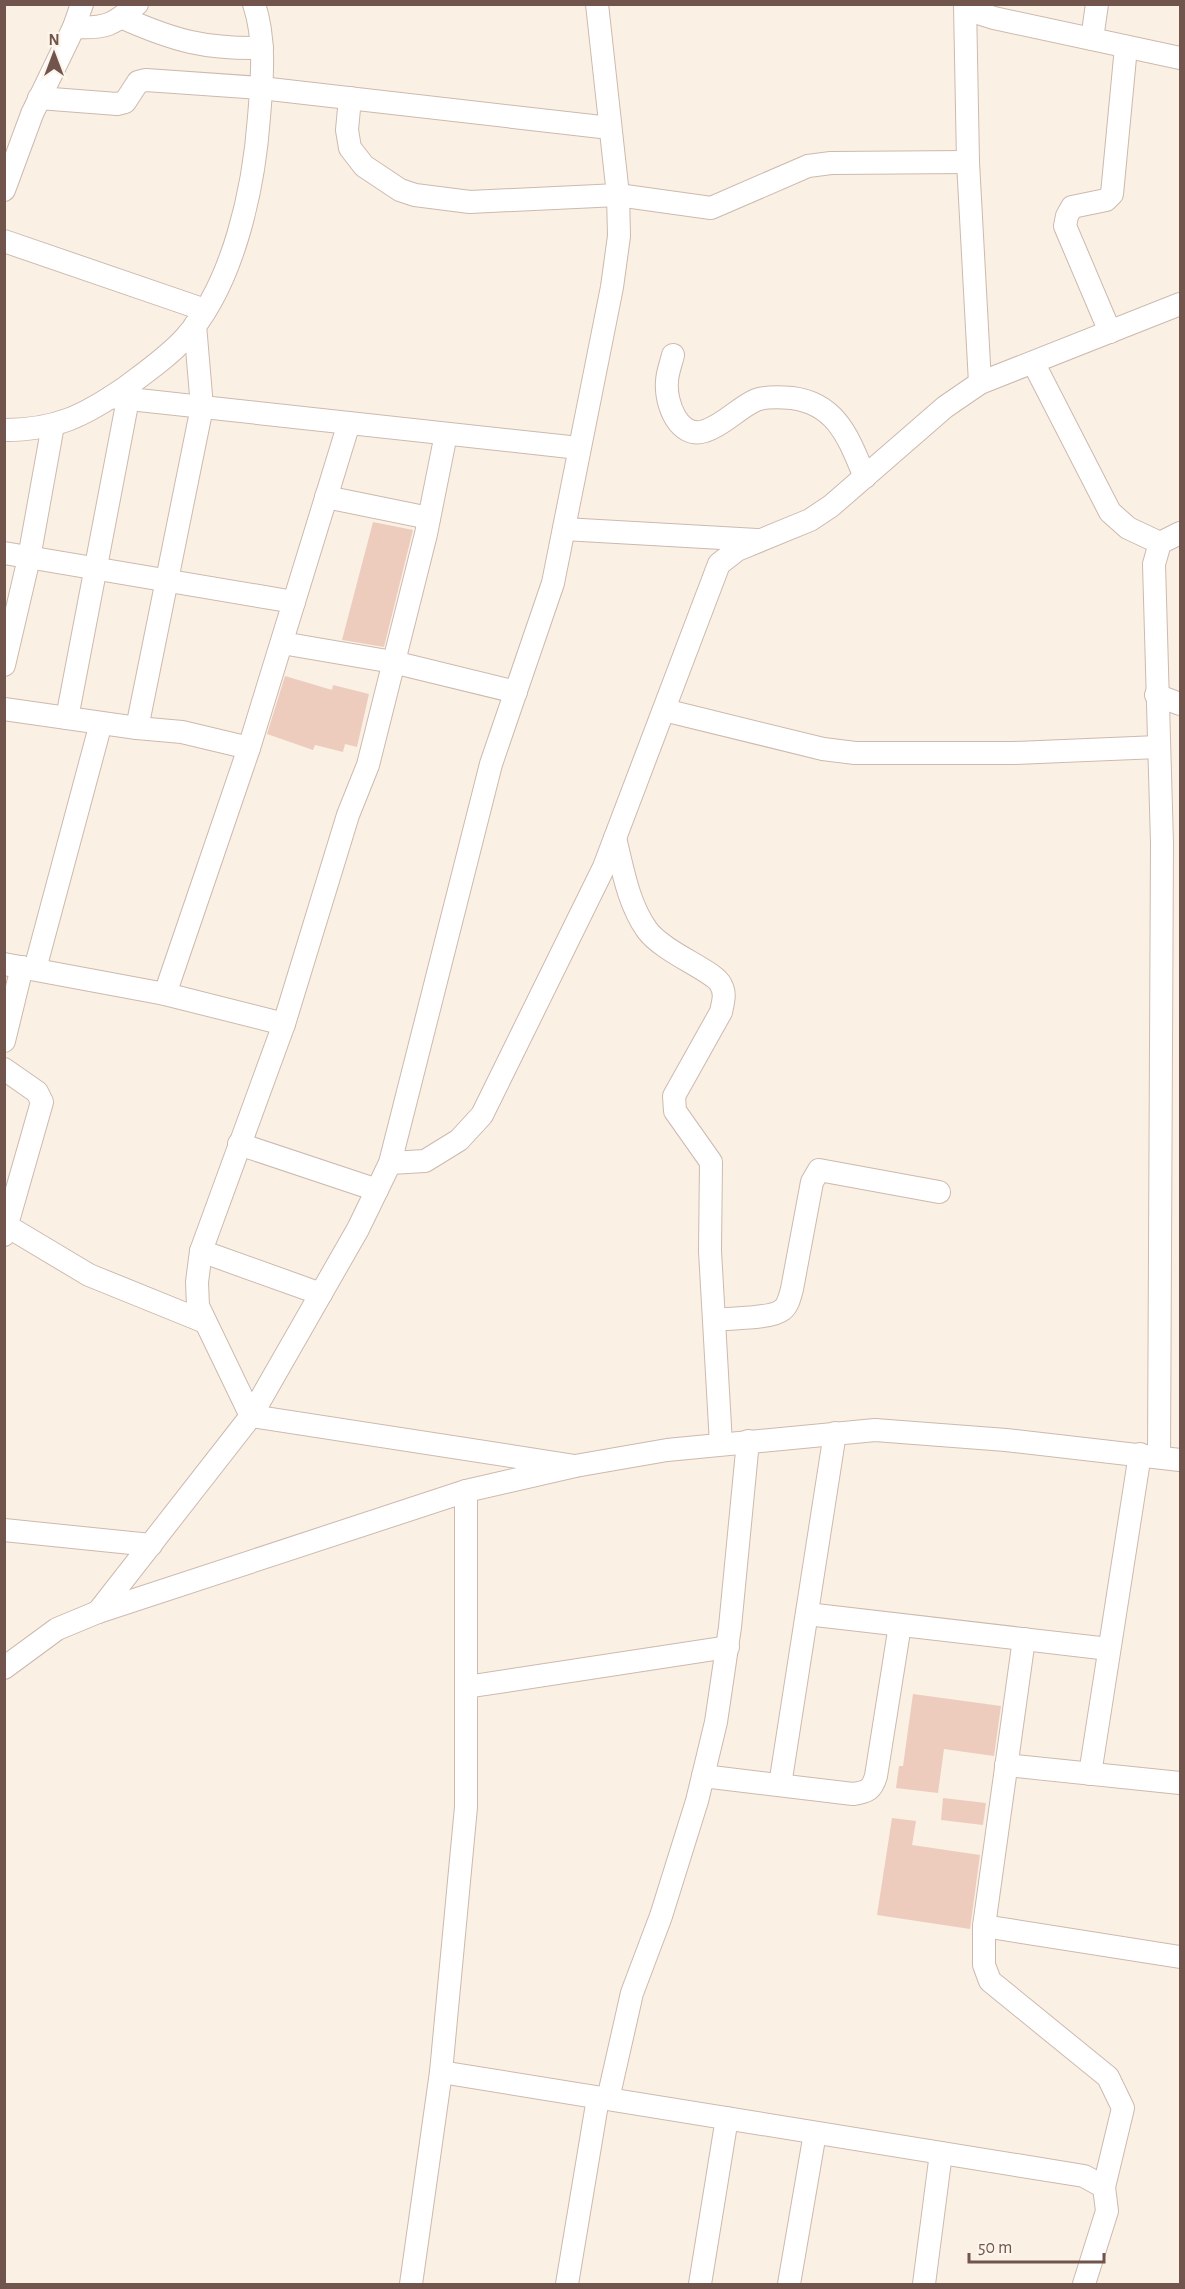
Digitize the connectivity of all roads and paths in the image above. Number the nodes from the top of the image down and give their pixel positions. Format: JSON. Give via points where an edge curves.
{"nodes":[{"id":1,"x":82,"y":4,"type":"edge"},
{"id":2,"x":254,"y":4,"type":"edge"},
{"id":3,"x":597,"y":4,"type":"edge"},
{"id":4,"x":967,"y":4,"type":"edge"},
{"id":5,"x":1097,"y":4,"type":"edge"},
{"id":6,"x":130,"y":11,"type":"edge"},
{"id":7,"x":1011,"y":13,"type":"edge"},
{"id":8,"x":74,"y":27,"type":"junction"},
{"id":9,"x":1092,"y":39,"type":"junction"},
{"id":10,"x":1126,"y":47,"type":"junction"},
{"id":11,"x":262,"y":48,"type":"junction"},
{"id":12,"x":1180,"y":58,"type":"edge"},
{"id":13,"x":261,"y":88,"type":"junction"},
{"id":14,"x":39,"y":98,"type":"junction"},
{"id":15,"x":350,"y":98,"type":"junction"},
{"id":16,"x":610,"y":128,"type":"junction"},
{"id":17,"x":968,"y":162,"type":"junction"},
{"id":18,"x":4,"y":190,"type":"edge"},
{"id":19,"x":618,"y":195,"type":"junction"},
{"id":20,"x":4,"y":241,"type":"edge"},
{"id":21,"x":1180,"y":304,"type":"edge"},
{"id":22,"x":200,"y":317,"type":"junction"},
{"id":23,"x":1110,"y":332,"type":"junction"},
{"id":24,"x":672,"y":355,"type":"dead end"},
{"id":25,"x":1034,"y":364,"type":"junction"},
{"id":26,"x":980,"y":383,"type":"junction"},
{"id":27,"x":120,"y":398,"type":"junction"},
{"id":28,"x":202,"y":407,"type":"junction"},
{"id":29,"x":349,"y":423,"type":"junction"},
{"id":30,"x":53,"y":425,"type":"junction"},
{"id":31,"x":4,"y":430,"type":"edge"},
{"id":32,"x":446,"y":434,"type":"junction"},
{"id":33,"x":579,"y":448,"type":"junction"},
{"id":34,"x":865,"y":477,"type":"junction"},
{"id":35,"x":326,"y":497,"type":"junction"},
{"id":36,"x":429,"y":518,"type":"junction"},
{"id":37,"x":564,"y":529,"type":"junction"},
{"id":38,"x":1180,"y":533,"type":"edge"},
{"id":39,"x":760,"y":540,"type":"junction"},
{"id":40,"x":1160,"y":543,"type":"junction"},
{"id":41,"x":4,"y":553,"type":"edge"},
{"id":42,"x":29,"y":558,"type":"junction"},
{"id":43,"x":98,"y":569,"type":"junction"},
{"id":44,"x":168,"y":582,"type":"junction"},
{"id":45,"x":294,"y":602,"type":"junction"},
{"id":46,"x":282,"y":642,"type":"junction"},
{"id":47,"x":393,"y":662,"type":"junction"},
{"id":48,"x":4,"y":665,"type":"edge"},
{"id":49,"x":516,"y":692,"type":"junction"},
{"id":50,"x":1156,"y":695,"type":"junction"},
{"id":51,"x":1180,"y":704,"type":"edge"},
{"id":52,"x":4,"y":709,"type":"edge"},
{"id":53,"x":664,"y":710,"type":"junction"},
{"id":54,"x":67,"y":718,"type":"junction"},
{"id":55,"x":101,"y":723,"type":"junction"},
{"id":56,"x":137,"y":728,"type":"junction"},
{"id":57,"x":1158,"y":747,"type":"junction"},
{"id":58,"x":249,"y":748,"type":"junction"},
{"id":59,"x":615,"y":838,"type":"junction"},
{"id":60,"x":21,"y":967,"type":"edge"},
{"id":61,"x":165,"y":994,"type":"junction"},
{"id":62,"x":284,"y":1024,"type":"junction"},
{"id":63,"x":4,"y":1041,"type":"edge"},
{"id":64,"x":4,"y":1070,"type":"edge"},
{"id":65,"x":239,"y":1144,"type":"junction"},
{"id":66,"x":390,"y":1163,"type":"junction"},
{"id":67,"x":377,"y":1190,"type":"junction"},
{"id":68,"x":939,"y":1192,"type":"dead end"},
{"id":69,"x":6,"y":1230,"type":"edge"},
{"id":70,"x":201,"y":1251,"type":"junction"},
{"id":71,"x":321,"y":1294,"type":"junction"},
{"id":72,"x":715,"y":1320,"type":"junction"},
{"id":73,"x":205,"y":1322,"type":"junction"},
{"id":74,"x":251,"y":1416,"type":"junction"},
{"id":75,"x":835,"y":1433,"type":"junction"},
{"id":76,"x":748,"y":1441,"type":"junction"},
{"id":77,"x":721,"y":1444,"type":"junction"},
{"id":78,"x":1160,"y":1456,"type":"edge"},
{"id":79,"x":575,"y":1466,"type":"junction"},
{"id":80,"x":466,"y":1491,"type":"junction"},
{"id":81,"x":4,"y":1530,"type":"edge"},
{"id":82,"x":151,"y":1545,"type":"junction"},
{"id":83,"x":98,"y":1612,"type":"junction"},
{"id":84,"x":807,"y":1614,"type":"junction"},
{"id":85,"x":900,"y":1625,"type":"junction"},
{"id":86,"x":1024,"y":1639,"type":"junction"},
{"id":87,"x":728,"y":1647,"type":"junction"},
{"id":88,"x":1109,"y":1648,"type":"junction"},
{"id":89,"x":4,"y":1668,"type":"edge"},
{"id":90,"x":466,"y":1687,"type":"junction"},
{"id":91,"x":1006,"y":1765,"type":"junction"},
{"id":92,"x":1090,"y":1774,"type":"junction"},
{"id":93,"x":704,"y":1776,"type":"junction"},
{"id":94,"x":1180,"y":1783,"type":"edge"},
{"id":95,"x":780,"y":1785,"type":"junction"},
{"id":96,"x":984,"y":1926,"type":"junction"},
{"id":97,"x":1180,"y":1957,"type":"edge"},
{"id":98,"x":441,"y":2072,"type":"junction"},
{"id":99,"x":603,"y":2098,"type":"junction"},
{"id":100,"x":727,"y":2118,"type":"junction"},
{"id":101,"x":815,"y":2133,"type":"junction"},
{"id":102,"x":941,"y":2153,"type":"junction"},
{"id":103,"x":1104,"y":2187,"type":"junction"},
{"id":104,"x":411,"y":2284,"type":"edge"},
{"id":105,"x":567,"y":2284,"type":"edge"},
{"id":106,"x":700,"y":2284,"type":"edge"},
{"id":107,"x":789,"y":2284,"type":"edge"},
{"id":108,"x":924,"y":2284,"type":"edge"},
{"id":109,"x":1084,"y":2284,"type":"edge"}],
"edges":[{"from":1,"to":8,"type":"street"},
{"from":2,"to":11,"type":"street"},
{"from":3,"to":16,"type":"street"},
{"from":4,"to":7,"type":"street","via":[[975,12]]},
{"from":4,"to":17,"type":"street"},
{"from":5,"to":9,"type":"street"},
{"from":6,"to":8,"type":"street","via":[[94,28]]},
{"from":6,"to":11,"type":"street","via":[[157,33],[202,46]]},
{"from":7,"to":9,"type":"street"},
{"from":8,"to":14,"type":"street"},
{"from":9,"to":10,"type":"street"},
{"from":10,"to":12,"type":"street"},
{"from":10,"to":23,"type":"street","via":[[1112,194],[1106,201],[1072,207],[1065,226]]},
{"from":11,"to":13,"type":"street"},
{"from":13,"to":14,"type":"street","via":[[146,80],[138,82],[125,102],[117,104]]},
{"from":13,"to":15,"type":"street"},
{"from":13,"to":22,"type":"street","via":[[250,190],[224,271]]},
{"from":14,"to":18,"type":"street"},
{"from":15,"to":16,"type":"street"},
{"from":15,"to":19,"type":"street","via":[[350,148],[364,166],[400,190],[470,202]]},
{"from":16,"to":19,"type":"street"},
{"from":17,"to":19,"type":"street","via":[[808,166],[711,208]]},
{"from":17,"to":26,"type":"street"},
{"from":19,"to":33,"type":"street","via":[[619,236],[612,287]]},
{"from":20,"to":22,"type":"street"},
{"from":21,"to":23,"type":"street"},
{"from":22,"to":27,"type":"street","via":[[177,345]]},
{"from":22,"to":28,"type":"street"},
{"from":23,"to":25,"type":"street"},
{"from":24,"to":34,"type":"street","via":[[668,397],[683,428],[694,433],[706,431],[757,400],[779,396],[797,399],[818,405],[834,416],[844,429]]},
{"from":25,"to":26,"type":"street"},
{"from":25,"to":40,"type":"street","via":[[1110,512],[1128,528]]},
{"from":26,"to":34,"type":"street","via":[[945,407]]},
{"from":27,"to":28,"type":"street"},
{"from":27,"to":30,"type":"street"},
{"from":27,"to":43,"type":"street"},
{"from":28,"to":29,"type":"street"},
{"from":28,"to":44,"type":"street"},
{"from":29,"to":32,"type":"street"},
{"from":29,"to":35,"type":"street"},
{"from":30,"to":31,"type":"street","via":[[36,430]]},
{"from":30,"to":42,"type":"street"},
{"from":32,"to":33,"type":"street"},
{"from":32,"to":36,"type":"street"},
{"from":33,"to":37,"type":"street"},
{"from":34,"to":39,"type":"street","via":[[810,520]]},
{"from":35,"to":36,"type":"street"},
{"from":35,"to":45,"type":"street"},
{"from":36,"to":47,"type":"street"},
{"from":37,"to":39,"type":"street"},
{"from":37,"to":49,"type":"street","via":[[553,583]]},
{"from":38,"to":40,"type":"street"},
{"from":39,"to":53,"type":"street","via":[[736,550],[719,564]]},
{"from":40,"to":50,"type":"street","via":[[1154,564]]},
{"from":41,"to":42,"type":"street"},
{"from":42,"to":43,"type":"street"},
{"from":42,"to":48,"type":"street"},
{"from":43,"to":44,"type":"street"},
{"from":43,"to":54,"type":"street"},
{"from":44,"to":45,"type":"street"},
{"from":44,"to":56,"type":"street"},
{"from":45,"to":46,"type":"street"},
{"from":46,"to":47,"type":"street"},
{"from":46,"to":58,"type":"street"},
{"from":47,"to":49,"type":"street"},
{"from":47,"to":62,"type":"street","via":[[368,765],[348,816]]},
{"from":49,"to":66,"type":"street","via":[[490,764]]},
{"from":50,"to":51,"type":"street"},
{"from":50,"to":57,"type":"street"},
{"from":52,"to":54,"type":"street"},
{"from":53,"to":57,"type":"street","via":[[823,749],[855,753],[1014,753]]},
{"from":53,"to":59,"type":"street"},
{"from":54,"to":55,"type":"street"},
{"from":55,"to":56,"type":"street"},
{"from":55,"to":60,"type":"street"},
{"from":56,"to":58,"type":"street","via":[[182,732]]},
{"from":57,"to":78,"type":"street","via":[[1162,1018]]},
{"from":58,"to":61,"type":"street"},
{"from":59,"to":66,"type":"street","via":[[482,1115],[459,1140],[425,1161]]},
{"from":59,"to":72,"type":"street","via":[[630,897],[648,932],[662,947],[721,982],[725,997],[721,1012],[674,1096],[675,1111],[711,1162],[710,1251]]},
{"from":60,"to":61,"type":"street"},
{"from":60,"to":63,"type":"street"},
{"from":61,"to":62,"type":"street"},
{"from":62,"to":65,"type":"street"},
{"from":64,"to":69,"type":"street","via":[[37,1092],[42,1101]]},
{"from":65,"to":67,"type":"street"},
{"from":65,"to":70,"type":"street"},
{"from":66,"to":67,"type":"street"},
{"from":67,"to":71,"type":"street"},
{"from":68,"to":72,"type":"street","via":[[819,1170],[812,1182],[787,1303],[781,1311],[770,1314]]},
{"from":69,"to":73,"type":"street","via":[[89,1275]]},
{"from":70,"to":71,"type":"street"},
{"from":70,"to":73,"type":"street","via":[[196,1282],[198,1306]]},
{"from":71,"to":74,"type":"street"},
{"from":72,"to":77,"type":"street"},
{"from":73,"to":74,"type":"street"},
{"from":74,"to":79,"type":"street"},
{"from":74,"to":82,"type":"street"},
{"from":75,"to":76,"type":"street"},
{"from":75,"to":78,"type":"street","via":[[887,1431]]},
{"from":75,"to":84,"type":"street"},
{"from":76,"to":77,"type":"street"},
{"from":76,"to":87,"type":"street"},
{"from":77,"to":79,"type":"street"},
{"from":78,"to":88,"type":"street"},
{"from":79,"to":80,"type":"street"},
{"from":80,"to":83,"type":"street"},
{"from":80,"to":90,"type":"street"},
{"from":81,"to":82,"type":"street"},
{"from":82,"to":83,"type":"street"},
{"from":83,"to":89,"type":"street","via":[[57,1629]]},
{"from":84,"to":85,"type":"street"},
{"from":84,"to":95,"type":"street"},
{"from":85,"to":86,"type":"street"},
{"from":85,"to":95,"type":"street","via":[[873,1786],[853,1794]]},
{"from":86,"to":88,"type":"street"},
{"from":86,"to":91,"type":"street"},
{"from":87,"to":90,"type":"street"},
{"from":87,"to":93,"type":"street"},
{"from":88,"to":92,"type":"street"},
{"from":90,"to":98,"type":"street","via":[[466,1808]]},
{"from":91,"to":92,"type":"street"},
{"from":91,"to":96,"type":"street"},
{"from":92,"to":94,"type":"street"},
{"from":93,"to":95,"type":"street"},
{"from":93,"to":99,"type":"street","via":[[661,1916],[632,1993]]},
{"from":96,"to":97,"type":"street"},
{"from":96,"to":103,"type":"street","via":[[984,1965],[990,1981],[1108,2077],[1117,2092],[1123,2108]]},
{"from":98,"to":99,"type":"street"},
{"from":98,"to":104,"type":"street"},
{"from":99,"to":100,"type":"street"},
{"from":99,"to":105,"type":"street"},
{"from":100,"to":101,"type":"street"},
{"from":100,"to":106,"type":"street"},
{"from":101,"to":102,"type":"street"},
{"from":101,"to":107,"type":"street"},
{"from":102,"to":103,"type":"street","via":[[1084,2176]]},
{"from":102,"to":108,"type":"street"},
{"from":103,"to":109,"type":"street","via":[[1107,2211]]}]}
